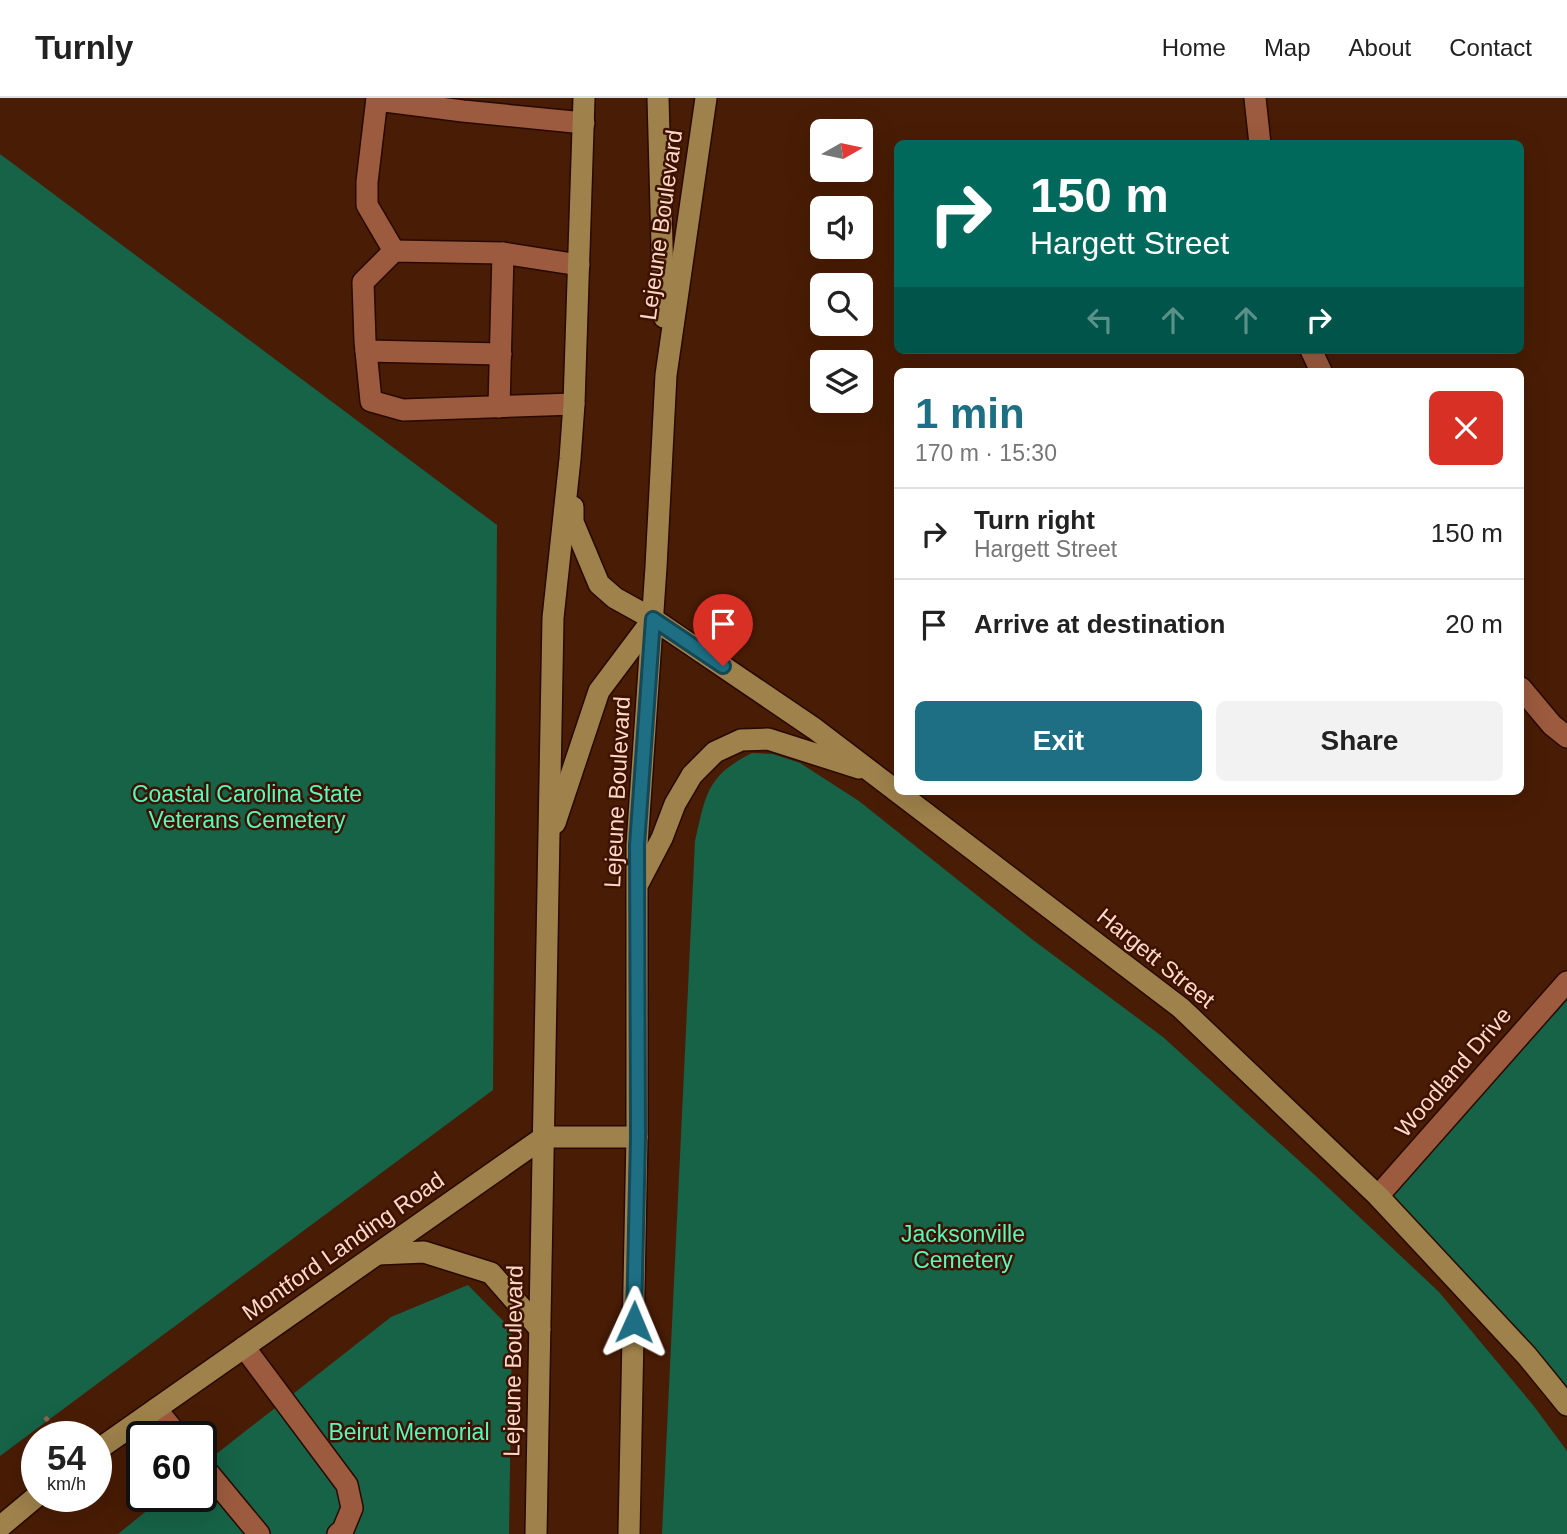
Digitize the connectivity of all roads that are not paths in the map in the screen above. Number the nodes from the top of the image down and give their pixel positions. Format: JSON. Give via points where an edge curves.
{"nodes":[{"id":1,"x":659,"y":98,"type":"edge"},
{"id":2,"x":706,"y":98,"type":"edge"},
{"id":3,"x":1255,"y":98,"type":"edge"},
{"id":4,"x":377,"y":99,"type":"edge"},
{"id":5,"x":584,"y":99,"type":"edge"},
{"id":6,"x":583,"y":123,"type":"junction"},
{"id":7,"x":1260,"y":140,"type":"edge"},
{"id":8,"x":394,"y":251,"type":"junction"},
{"id":9,"x":503,"y":253,"type":"junction"},
{"id":10,"x":579,"y":265,"type":"junction"},
{"id":11,"x":366,"y":351,"type":"junction"},
{"id":12,"x":501,"y":354,"type":"junction"},
{"id":13,"x":666,"y":375,"type":"junction"},
{"id":14,"x":574,"y":404,"type":"junction"},
{"id":15,"x":499,"y":407,"type":"junction"},
{"id":16,"x":570,"y":459,"type":"junction"},
{"id":17,"x":653,"y":619,"type":"junction"},
{"id":18,"x":1524,"y":692,"type":"edge"},
{"id":19,"x":1567,"y":737,"type":"edge"},
{"id":20,"x":873,"y":772,"type":"junction"},
{"id":21,"x":894,"y":788,"type":"edge"},
{"id":22,"x":903,"y":795,"type":"edge"},
{"id":23,"x":549,"y":842,"type":"junction"},
{"id":24,"x":638,"y":884,"type":"junction"},
{"id":25,"x":1567,"y":982,"type":"edge"},
{"id":26,"x":544,"y":1137,"type":"junction"},
{"id":27,"x":638,"y":1137,"type":"junction"},
{"id":28,"x":1378,"y":1196,"type":"junction"},
{"id":29,"x":376,"y":1255,"type":"junction"},
{"id":30,"x":540,"y":1329,"type":"junction"},
{"id":31,"x":244,"y":1347,"type":"junction"},
{"id":32,"x":1567,"y":1405,"type":"edge"},
{"id":33,"x":156,"y":1409,"type":"junction"},
{"id":34,"x":166,"y":1421,"type":"edge"},
{"id":35,"x":112,"y":1440,"type":"edge"},
{"id":36,"x":217,"y":1483,"type":"edge"},
{"id":37,"x":21,"y":1509,"type":"edge"},
{"id":38,"x":0,"y":1527,"type":"edge"},
{"id":39,"x":259,"y":1534,"type":"edge"},
{"id":40,"x":338,"y":1534,"type":"edge"},
{"id":41,"x":536,"y":1534,"type":"edge"},
{"id":42,"x":629,"y":1534,"type":"edge"}],
"edges":[{"from":1,"to":13,"type":"main road"},
{"from":2,"to":13,"type":"main road","name":"Lejeune Boulevard"},
{"from":3,"to":7,"type":"street"},
{"from":4,"to":6,"type":"street"},
{"from":4,"to":8,"type":"street","via":[[367,205]]},
{"from":5,"to":6,"type":"main road","name":"Lejeune Boulevard"},
{"from":6,"to":10,"type":"main road","name":"Lejeune Boulevard"},
{"from":8,"to":9,"type":"street"},
{"from":8,"to":11,"type":"street","via":[[363,282]]},
{"from":9,"to":10,"type":"street"},
{"from":9,"to":12,"type":"street"},
{"from":10,"to":14,"type":"main road","name":"Lejeune Boulevard"},
{"from":11,"to":12,"type":"street"},
{"from":11,"to":15,"type":"street","via":[[371,401],[403,410]]},
{"from":12,"to":15,"type":"street"},
{"from":13,"to":17,"type":"main road","name":"Lejeune Boulevard"},
{"from":14,"to":15,"type":"street"},
{"from":14,"to":16,"type":"main road","name":"Lejeune Boulevard"},
{"from":16,"to":17,"type":"main road","name":"Hargett Street","via":[[573,522],[599,584]]},
{"from":16,"to":23,"type":"main road","name":"Lejeune Boulevard","via":[[552,618]]},
{"from":17,"to":20,"type":"main road","name":"Hargett Street"},
{"from":17,"to":23,"type":"main road","via":[[599,691]]},
{"from":17,"to":24,"type":"main road","name":"Lejeune Boulevard"},
{"from":18,"to":19,"type":"street"},
{"from":20,"to":21,"type":"main road","name":"Hargett Street"},
{"from":20,"to":24,"type":"main road","via":[[768,739],[741,740],[715,752],[692,775]]},
{"from":22,"to":28,"type":"main road","name":"Hargett Street","via":[[1181,1008]]},
{"from":23,"to":26,"type":"main road","name":"Lejeune Boulevard"},
{"from":24,"to":27,"type":"main road","name":"Lejeune Boulevard"},
{"from":25,"to":28,"type":"street","name":"Woodland Drive"},
{"from":26,"to":27,"type":"main road"},
{"from":26,"to":29,"type":"main road","name":"Montford Landing Road"},
{"from":26,"to":30,"type":"main road","name":"Lejeune Boulevard"},
{"from":27,"to":42,"type":"main road","name":"Lejeune Boulevard"},
{"from":28,"to":32,"type":"main road","name":"Hargett Street"},
{"from":29,"to":30,"type":"main road","via":[[424,1252],[491,1273]]},
{"from":29,"to":31,"type":"main road","name":"Montford Landing Road"},
{"from":30,"to":41,"type":"main road","name":"Lejeune Boulevard"},
{"from":31,"to":33,"type":"main road","name":"Montford Landing Road"},
{"from":31,"to":40,"type":"street","via":[[347,1486],[352,1508]]},
{"from":33,"to":34,"type":"street"},
{"from":33,"to":35,"type":"main road","name":"Montford Landing Road"},
{"from":36,"to":39,"type":"street"},
{"from":37,"to":38,"type":"main road"}]}
